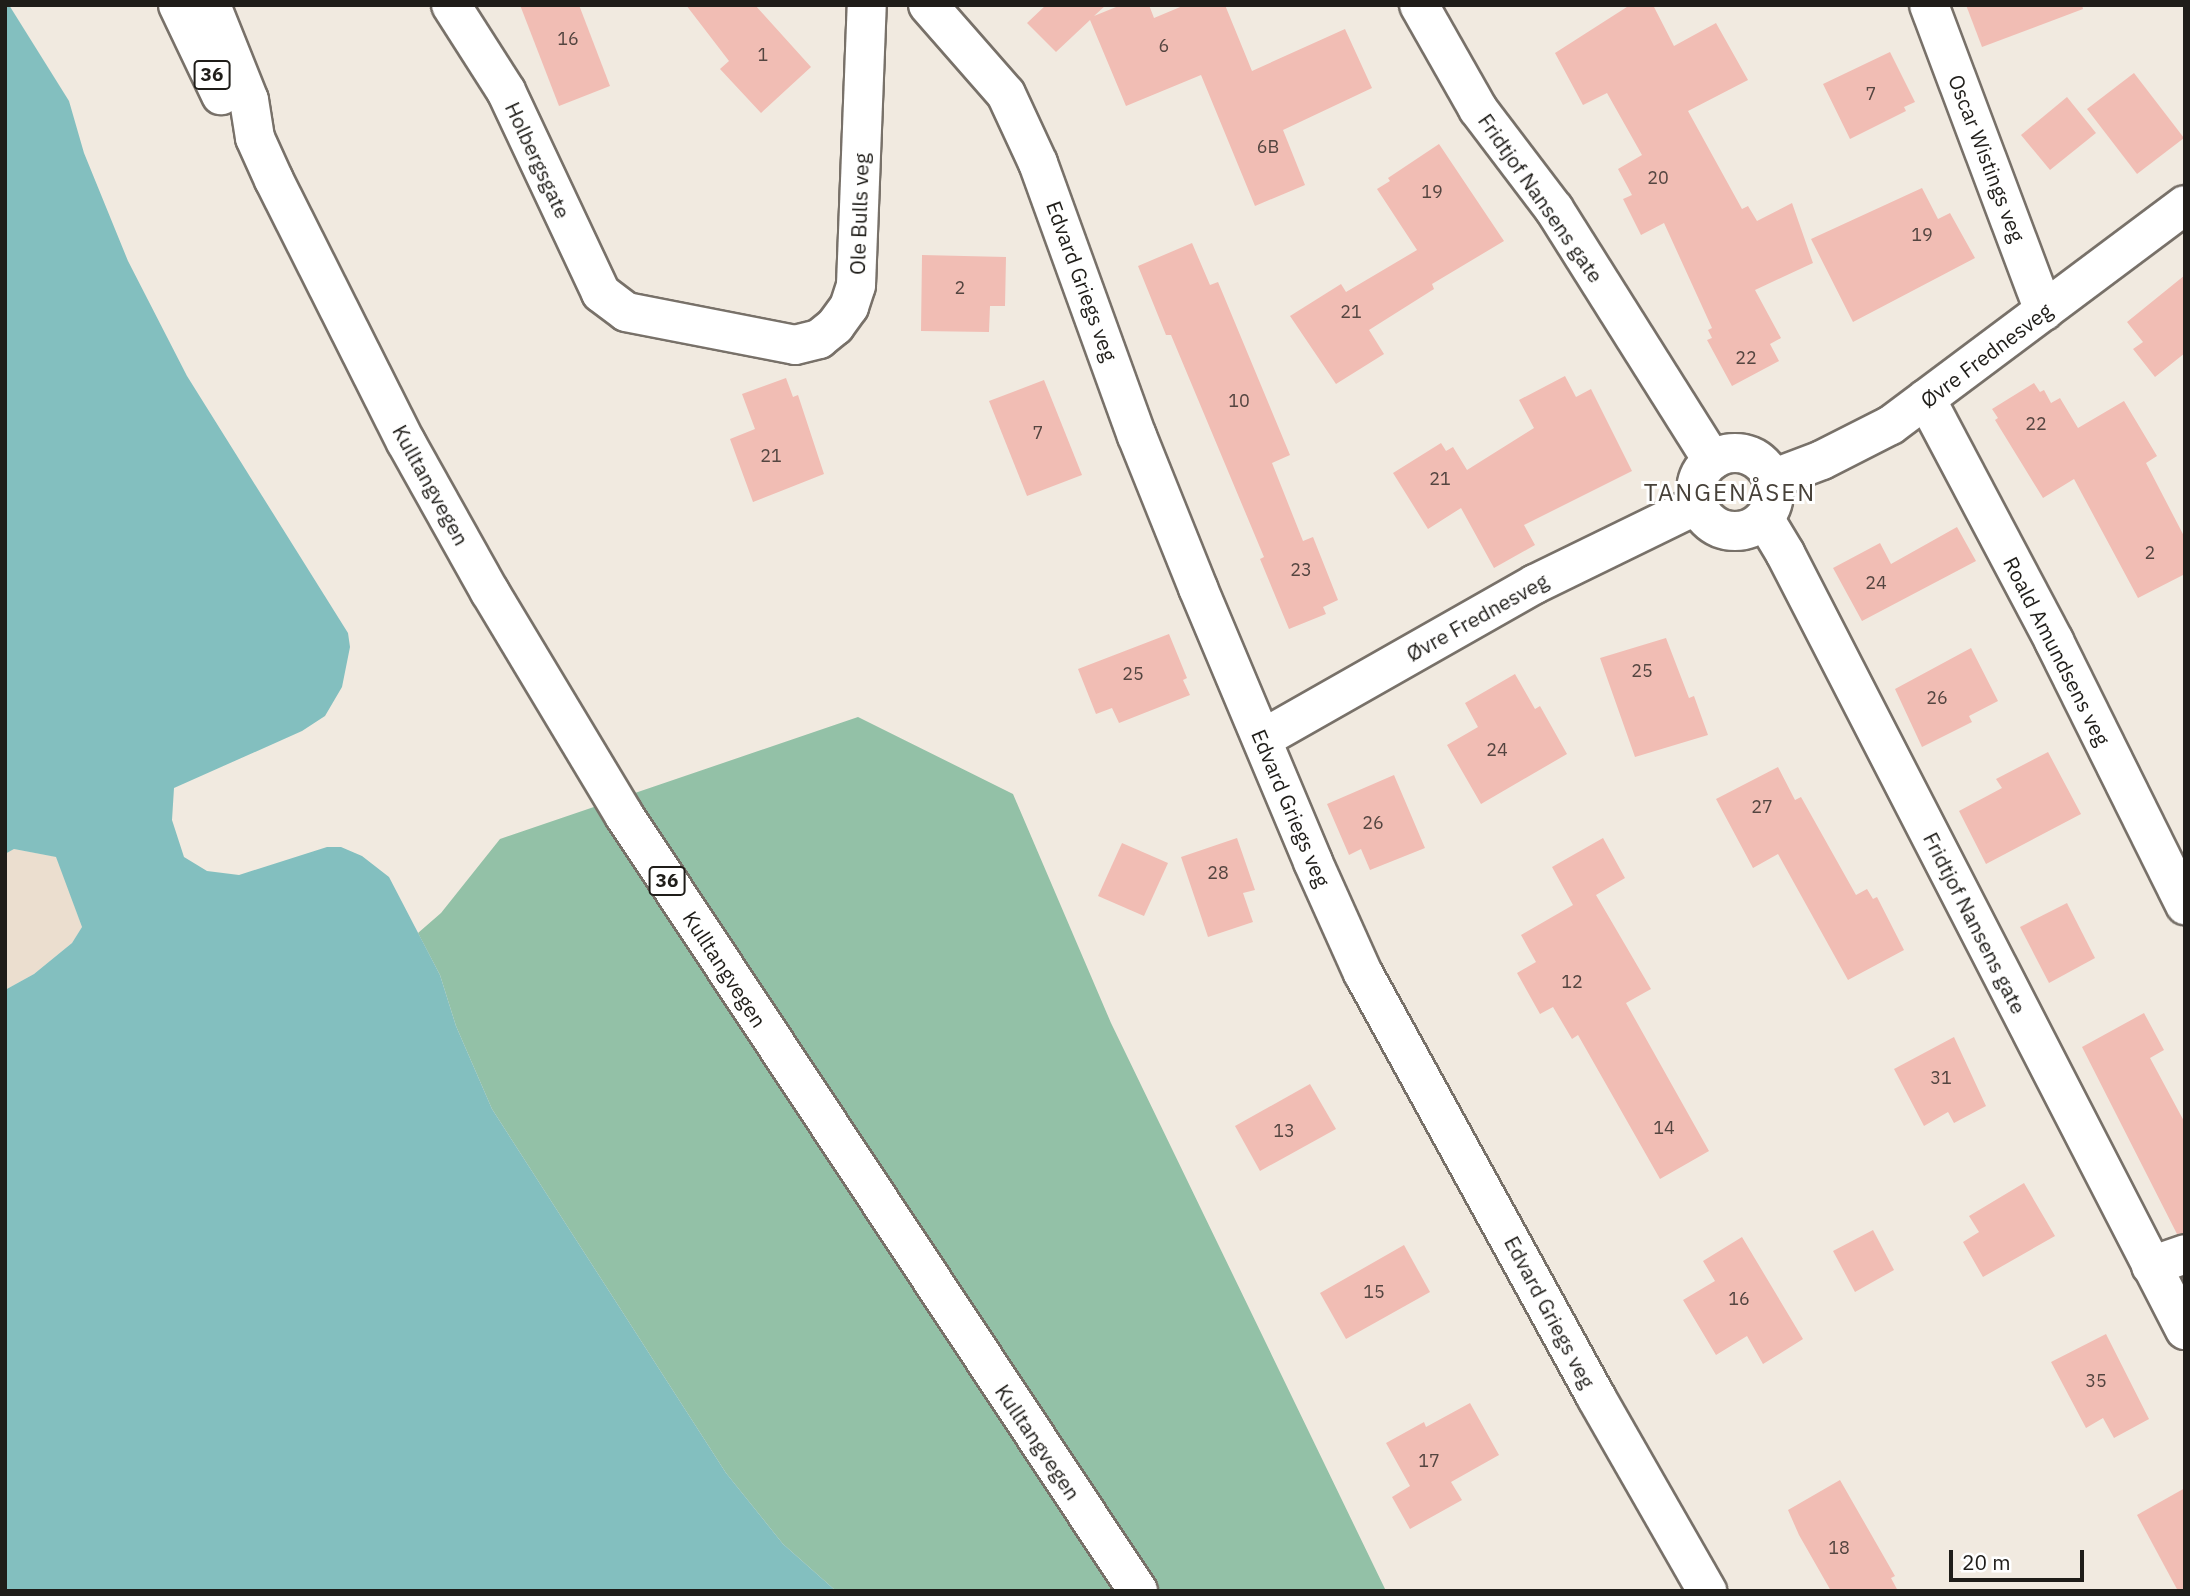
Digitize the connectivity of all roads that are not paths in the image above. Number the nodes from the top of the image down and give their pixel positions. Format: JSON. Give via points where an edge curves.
{"nodes":[{"id":1,"x":178,"y":5,"type":"edge"},
{"id":2,"x":211,"y":5,"type":"edge"},
{"id":3,"x":451,"y":5,"type":"edge"},
{"id":4,"x":866,"y":5,"type":"edge"},
{"id":5,"x":928,"y":5,"type":"edge"},
{"id":6,"x":1419,"y":5,"type":"edge"},
{"id":7,"x":1929,"y":5,"type":"edge"},
{"id":8,"x":255,"y":138,"type":"junction"},
{"id":9,"x":2185,"y":205,"type":"edge"},
{"id":10,"x":2045,"y":311,"type":"junction"},
{"id":11,"x":626,"y":312,"type":"joint"},
{"id":12,"x":1926,"y":399,"type":"junction"},
{"id":13,"x":1712,"y":460,"type":"junction"},
{"id":14,"x":1772,"y":479,"type":"junction"},
{"id":15,"x":1697,"y":505,"type":"junction"},
{"id":16,"x":1764,"y":518,"type":"junction"},
{"id":17,"x":1262,"y":739,"type":"junction"},
{"id":18,"x":2185,"y":905,"type":"edge"},
{"id":19,"x":2168,"y":1260,"type":"edge"},
{"id":20,"x":2185,"y":1330,"type":"edge"},
{"id":21,"x":1138,"y":1591,"type":"edge"},
{"id":22,"x":1707,"y":1591,"type":"edge"}],
"edges":[{"from":1,"to":8,"type":"main road","name":"Kulltangvegen","number":"36","via":[[228,110]]},
{"from":2,"to":8,"type":"main road","name":"Kulltangvegen","number":"36","via":[[249,100]]},
{"from":3,"to":11,"type":"main road","name":"Holbergsgate","via":[[506,91],[601,293]]},
{"from":4,"to":11,"type":"main road","name":"Ole Bulls veg","via":[[856,285],[849,307],[835,326],[819,339],[795,345]]},
{"from":5,"to":17,"type":"main road","name":"Edvard Griegs veg","via":[[1006,94],[1038,163],[1137,436]]},
{"from":6,"to":13,"type":"main road","name":"Fridtjof Nansens gate","via":[[1478,109],[1554,209]]},
{"from":7,"to":10,"type":"main road","name":"Oscar Wistings veg"},
{"from":8,"to":21,"type":"main road","name":"Kulltangvegen","number":"36","via":[[407,442],[624,816]]},
{"from":9,"to":10,"type":"main road","name":"Øvre Frednesveg"},
{"from":10,"to":12,"type":"main road","name":"Øvre Frednesveg"},
{"from":12,"to":14,"type":"main road","name":"Øvre Frednesveg","via":[[1854,445]]},
{"from":12,"to":18,"type":"main road","name":"Roald Amundsens veg","via":[[2054,641]]},
{"from":13,"to":14,"type":"main road","via":[[1729,453],[1746,454],[1762,464]]},
{"from":13,"to":15,"type":"main road","via":[[1700,472],[1695,488]]},
{"from":14,"to":16,"type":"main road","via":[[1774,493]]},
{"from":15,"to":16,"type":"main road","via":[[1709,522],[1727,531],[1747,530]]},
{"from":15,"to":17,"type":"main road","name":"Øvre Frednesveg","via":[[1535,584]]},
{"from":16,"to":19,"type":"main road","name":"Fridtjof Nansens gate"},
{"from":17,"to":22,"type":"main road","name":"Edvard Griegs veg","via":[[1363,973]]},
{"from":19,"to":20,"type":"main road","name":"Fridtjof Nansens gate"}]}
